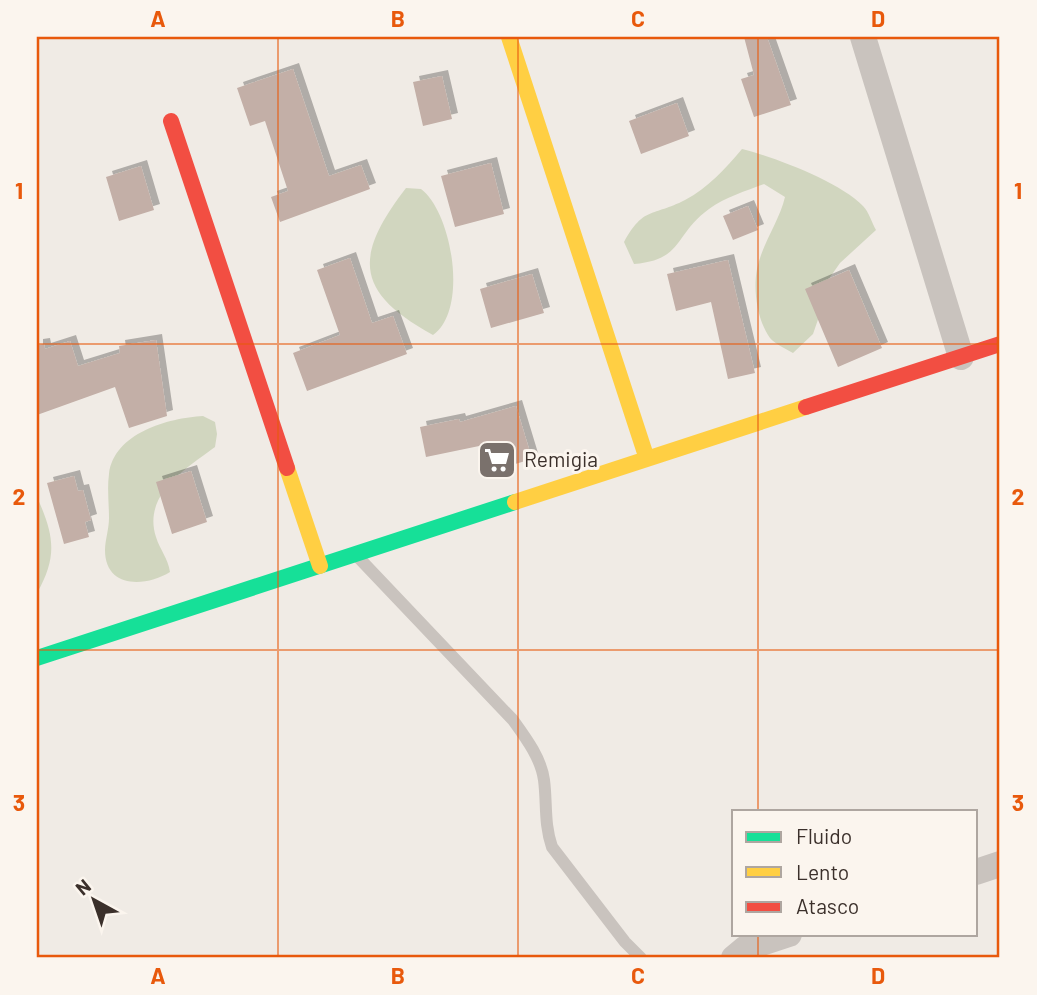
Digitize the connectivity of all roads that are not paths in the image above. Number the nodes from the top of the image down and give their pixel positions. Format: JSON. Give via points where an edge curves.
{"nodes":[{"id":1,"x":509,"y":37,"type":"edge"},
{"id":2,"x":863,"y":37,"type":"edge"},
{"id":3,"x":171,"y":121,"type":"dead end"},
{"id":4,"x":1000,"y":344,"type":"edge"},
{"id":5,"x":961,"y":357,"type":"junction"},
{"id":6,"x":647,"y":459,"type":"junction"},
{"id":7,"x":355,"y":554,"type":"junction"},
{"id":8,"x":320,"y":566,"type":"junction"},
{"id":9,"x":37,"y":658,"type":"edge"},
{"id":10,"x":1000,"y":864,"type":"edge"},
{"id":11,"x":978,"y":871,"type":"edge"},
{"id":12,"x":783,"y":936,"type":"edge"},
{"id":13,"x":641,"y":958,"type":"edge"},
{"id":14,"x":733,"y":958,"type":"edge"}],
"edges":[{"from":1,"to":6,"type":"street"},
{"from":2,"to":5,"type":"street"},
{"from":3,"to":8,"type":"street"},
{"from":4,"to":5,"type":"street"},
{"from":5,"to":6,"type":"street"},
{"from":6,"to":7,"type":"street"},
{"from":7,"to":8,"type":"street"},
{"from":7,"to":13,"type":"lane","via":[[513,720],[533,748],[544,777],[546,830],[552,847]]},
{"from":8,"to":9,"type":"street"},
{"from":10,"to":11,"type":"street"},
{"from":12,"to":14,"type":"street","via":[[746,948]]}]}
